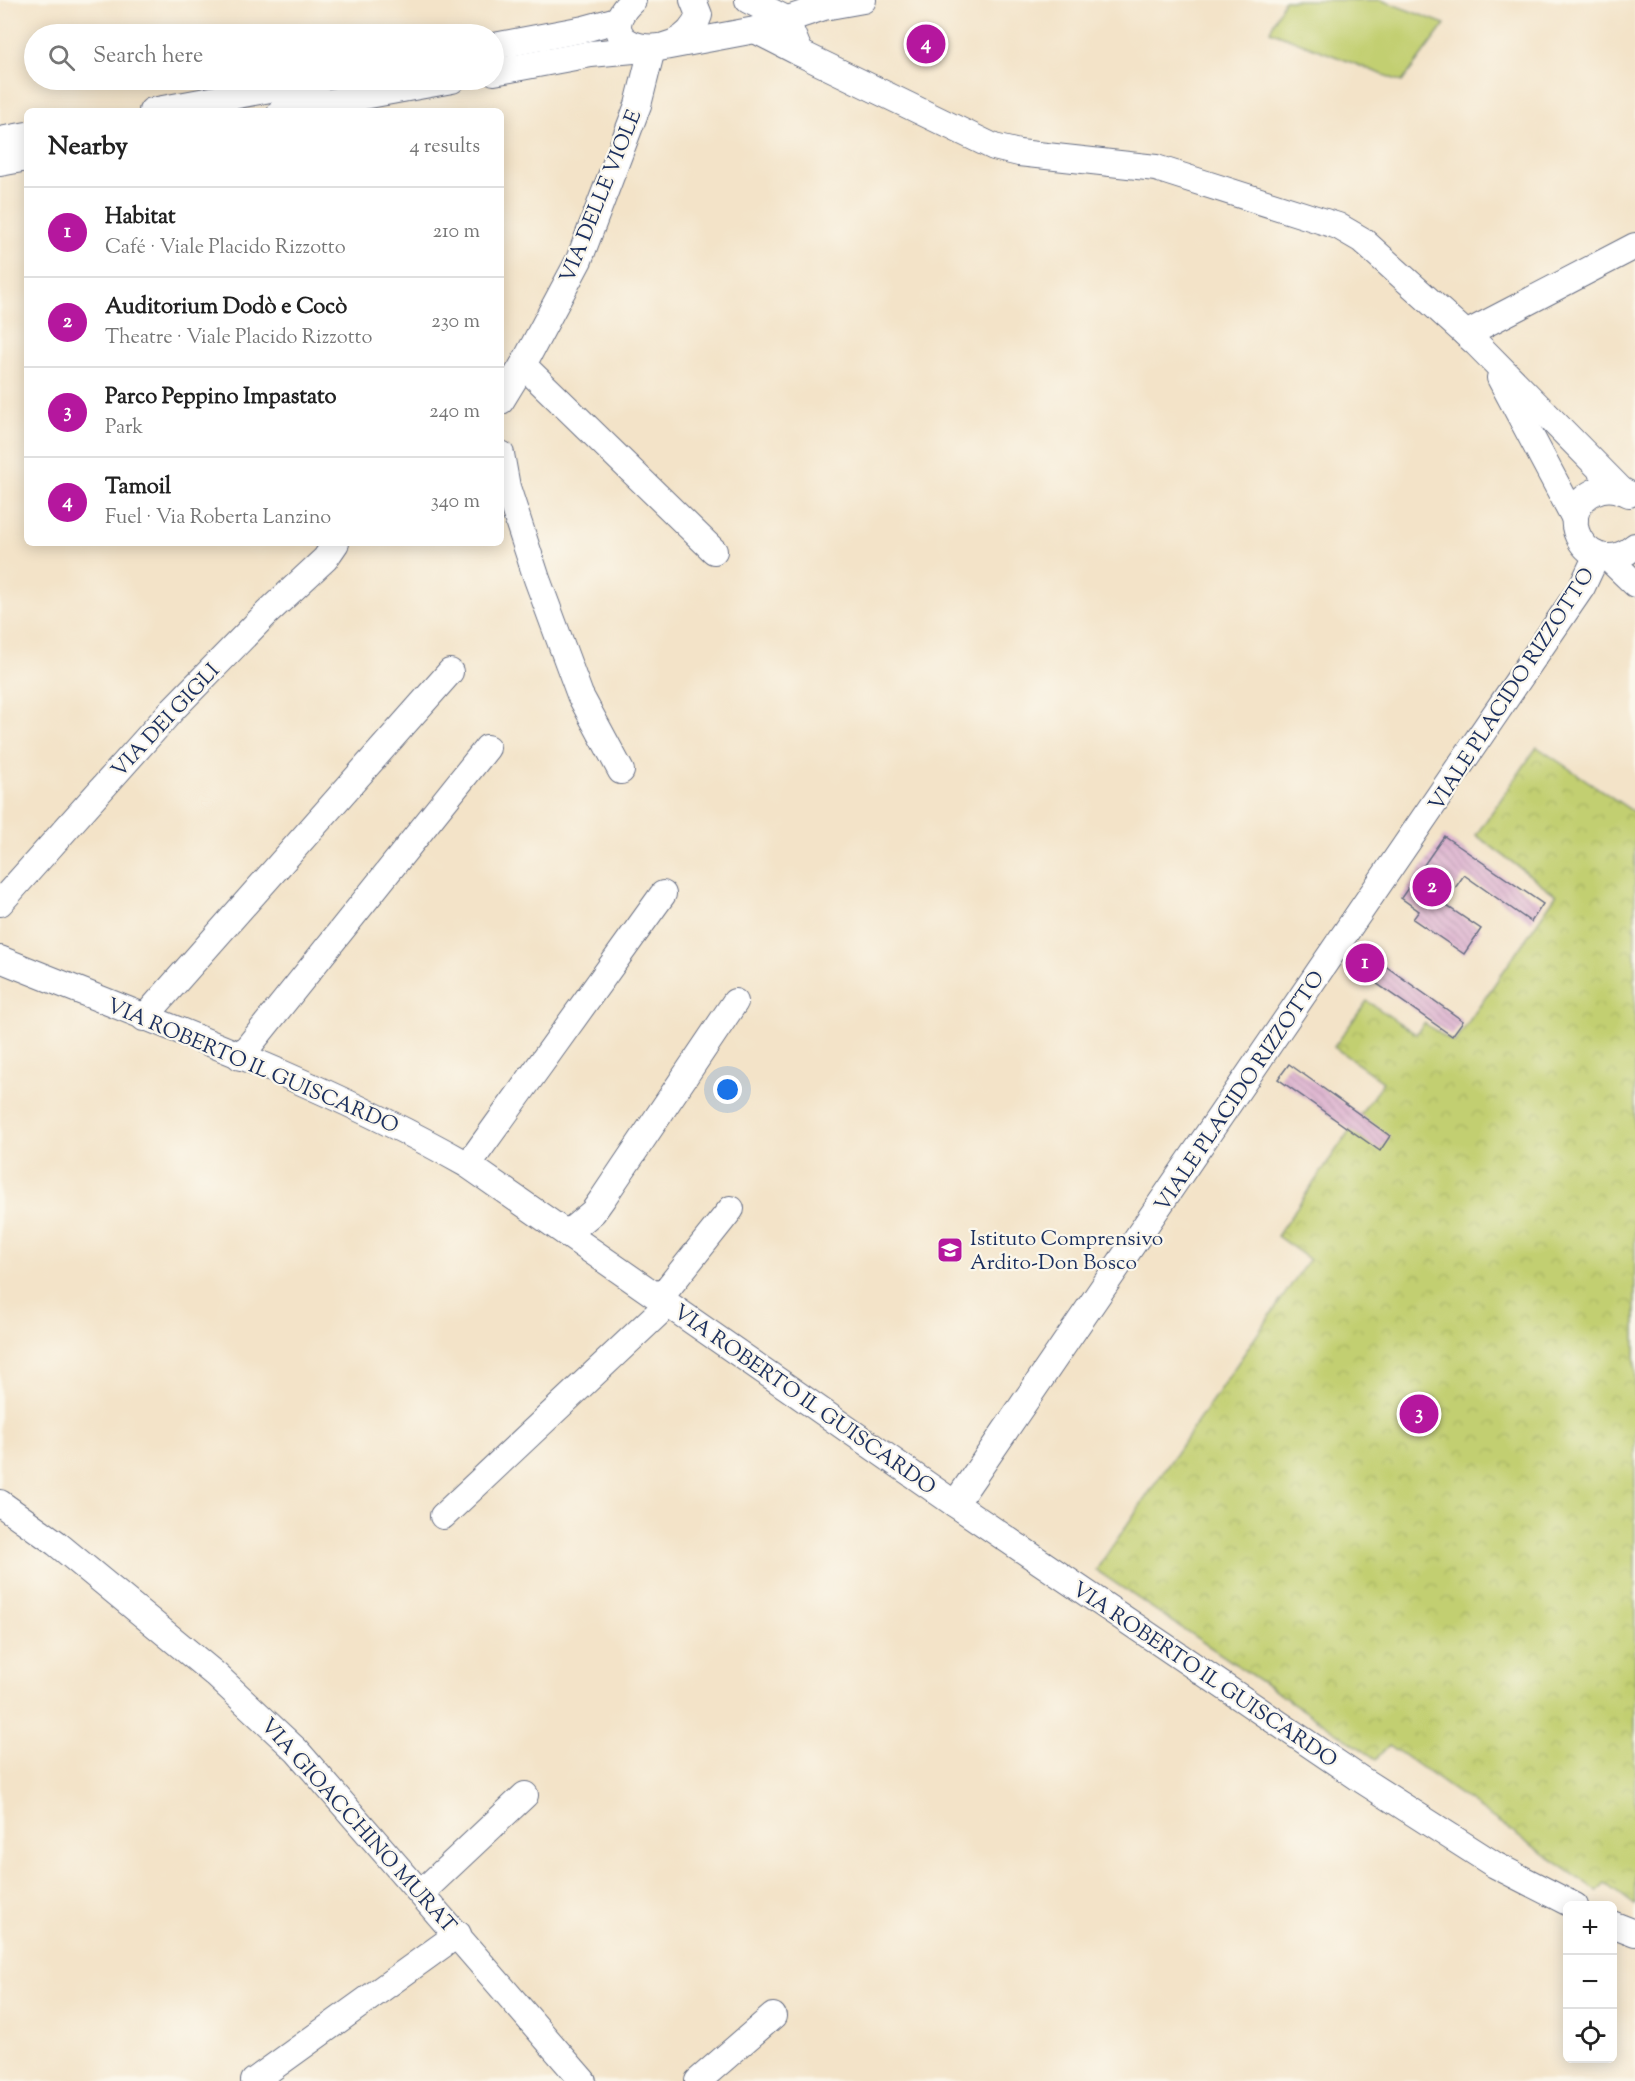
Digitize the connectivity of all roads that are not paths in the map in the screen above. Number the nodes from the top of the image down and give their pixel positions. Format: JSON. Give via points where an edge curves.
{"nodes":[{"id":1,"x":747,"y":0,"type":"edge"},
{"id":2,"x":863,"y":0,"type":"edge"},
{"id":3,"x":703,"y":2,"type":"edge"},
{"id":4,"x":625,"y":10,"type":"edge"},
{"id":5,"x":786,"y":19,"type":"junction"},
{"id":6,"x":755,"y":30,"type":"junction"},
{"id":7,"x":504,"y":44,"type":"edge"},
{"id":8,"x":652,"y":49,"type":"junction"},
{"id":9,"x":800,"y":53,"type":"junction"},
{"id":10,"x":504,"y":70,"type":"edge"},
{"id":11,"x":265,"y":90,"type":"edge"},
{"id":12,"x":418,"y":90,"type":"edge"},
{"id":13,"x":373,"y":103,"type":"edge"},
{"id":14,"x":169,"y":108,"type":"edge"},
{"id":15,"x":316,"y":108,"type":"edge"},
{"id":16,"x":24,"y":136,"type":"edge"},
{"id":17,"x":0,"y":140,"type":"edge"},
{"id":18,"x":24,"y":159,"type":"edge"},
{"id":19,"x":0,"y":163,"type":"edge"},
{"id":20,"x":1635,"y":246,"type":"edge"},
{"id":21,"x":1471,"y":338,"type":"junction"},
{"id":22,"x":523,"y":365,"type":"junction"},
{"id":23,"x":504,"y":396,"type":"edge"},
{"id":24,"x":504,"y":470,"type":"edge"},
{"id":25,"x":1629,"y":495,"type":"edge"},
{"id":26,"x":1575,"y":519,"type":"junction"},
{"id":27,"x":334,"y":546,"type":"edge"},
{"id":28,"x":1635,"y":546,"type":"edge"},
{"id":29,"x":714,"y":551,"type":"dead end"},
{"id":30,"x":1602,"y":556,"type":"junction"},
{"id":31,"x":1635,"y":584,"type":"edge"},
{"id":32,"x":450,"y":672,"type":"dead end"},
{"id":33,"x":487,"y":748,"type":"dead end"},
{"id":34,"x":621,"y":771,"type":"dead end"},
{"id":35,"x":663,"y":894,"type":"dead end"},
{"id":36,"x":0,"y":903,"type":"edge"},
{"id":37,"x":0,"y":959,"type":"edge"},
{"id":38,"x":735,"y":1002,"type":"dead end"},
{"id":39,"x":144,"y":1018,"type":"junction"},
{"id":40,"x":240,"y":1057,"type":"junction"},
{"id":41,"x":468,"y":1165,"type":"junction"},
{"id":42,"x":731,"y":1209,"type":"dead end"},
{"id":43,"x":568,"y":1233,"type":"junction"},
{"id":44,"x":664,"y":1301,"type":"junction"},
{"id":45,"x":0,"y":1503,"type":"edge"},
{"id":46,"x":955,"y":1504,"type":"junction"},
{"id":47,"x":443,"y":1516,"type":"dead end"},
{"id":48,"x":525,"y":1795,"type":"dead end"},
{"id":49,"x":422,"y":1892,"type":"junction"},
{"id":50,"x":1567,"y":1901,"type":"edge"},
{"id":51,"x":1617,"y":1926,"type":"edge"},
{"id":52,"x":1635,"y":1933,"type":"edge"},
{"id":53,"x":458,"y":1934,"type":"junction"},
{"id":54,"x":773,"y":2016,"type":"dead end"},
{"id":55,"x":254,"y":2081,"type":"edge"},
{"id":56,"x":583,"y":2081,"type":"edge"},
{"id":57,"x":698,"y":2081,"type":"edge"}],
"edges":[{"from":1,"to":5,"type":"street"},
{"from":2,"to":5,"type":"street"},
{"from":3,"to":8,"type":"street","via":[[688,32],[676,41]]},
{"from":4,"to":7,"type":"street","via":[[584,29]]},
{"from":4,"to":8,"type":"street","via":[[617,29],[624,40],[634,47]]},
{"from":5,"to":6,"type":"street"},
{"from":5,"to":9,"type":"street"},
{"from":6,"to":8,"type":"street"},
{"from":6,"to":9,"type":"street"},
{"from":8,"to":10,"type":"street","via":[[591,54]]},
{"from":8,"to":22,"type":"street","name":"VIA DELLE VIOLE","via":[[638,105],[579,260]]},
{"from":9,"to":21,"type":"street","via":[[994,147],[1156,168],[1338,226],[1362,240]]},
{"from":11,"to":14,"type":"street"},
{"from":12,"to":13,"type":"street"},
{"from":13,"to":15,"type":"street"},
{"from":16,"to":17,"type":"street"},
{"from":18,"to":19,"type":"street"},
{"from":20,"to":21,"type":"street"},
{"from":21,"to":25,"type":"street"},
{"from":21,"to":26,"type":"street","via":[[1510,395]]},
{"from":22,"to":23,"type":"street","name":"VIA DELLE VIOLE"},
{"from":22,"to":29,"type":"street"},
{"from":24,"to":34,"type":"street","via":[[523,538],[576,684]]},
{"from":25,"to":26,"type":"street","via":[[1612,488],[1592,493],[1577,509]]},
{"from":26,"to":30,"type":"street","via":[[1580,541]]},
{"from":27,"to":36,"type":"street","name":"VIA DEI GIGLI","via":[[173,709]]},
{"from":28,"to":30,"type":"street","via":[[1627,553]]},
{"from":30,"to":31,"type":"street"},
{"from":30,"to":46,"type":"street","name":"VIALE PLACIDO RIZZOTTO"},
{"from":32,"to":39,"type":"street"},
{"from":33,"to":40,"type":"street"},
{"from":35,"to":41,"type":"street"},
{"from":37,"to":39,"type":"street","name":"VIA ROBERTO IL GUISCARDO"},
{"from":38,"to":43,"type":"street","via":[[593,1212]]},
{"from":39,"to":40,"type":"street","name":"VIA ROBERTO IL GUISCARDO"},
{"from":40,"to":41,"type":"street","name":"VIA ROBERTO IL GUISCARDO","via":[[345,1101]]},
{"from":41,"to":43,"type":"street","name":"VIA ROBERTO IL GUISCARDO"},
{"from":42,"to":44,"type":"street"},
{"from":43,"to":44,"type":"street","name":"VIA ROBERTO IL GUISCARDO"},
{"from":44,"to":46,"type":"street","name":"VIA ROBERTO IL GUISCARDO"},
{"from":44,"to":47,"type":"street"},
{"from":45,"to":49,"type":"street","name":"VIA GIOACCHINO MURAT","via":[[56,1543],[216,1675],[297,1751]]},
{"from":46,"to":50,"type":"street","name":"VIA ROBERTO IL GUISCARDO","via":[[1362,1780],[1495,1865]]},
{"from":48,"to":49,"type":"street"},
{"from":49,"to":53,"type":"street","name":"VIA GIOACCHINO MURAT"},
{"from":51,"to":52,"type":"street"},
{"from":53,"to":55,"type":"street"},
{"from":53,"to":56,"type":"street","name":"VIA GIOACCHINO MURAT"},
{"from":54,"to":57,"type":"street"}]}
